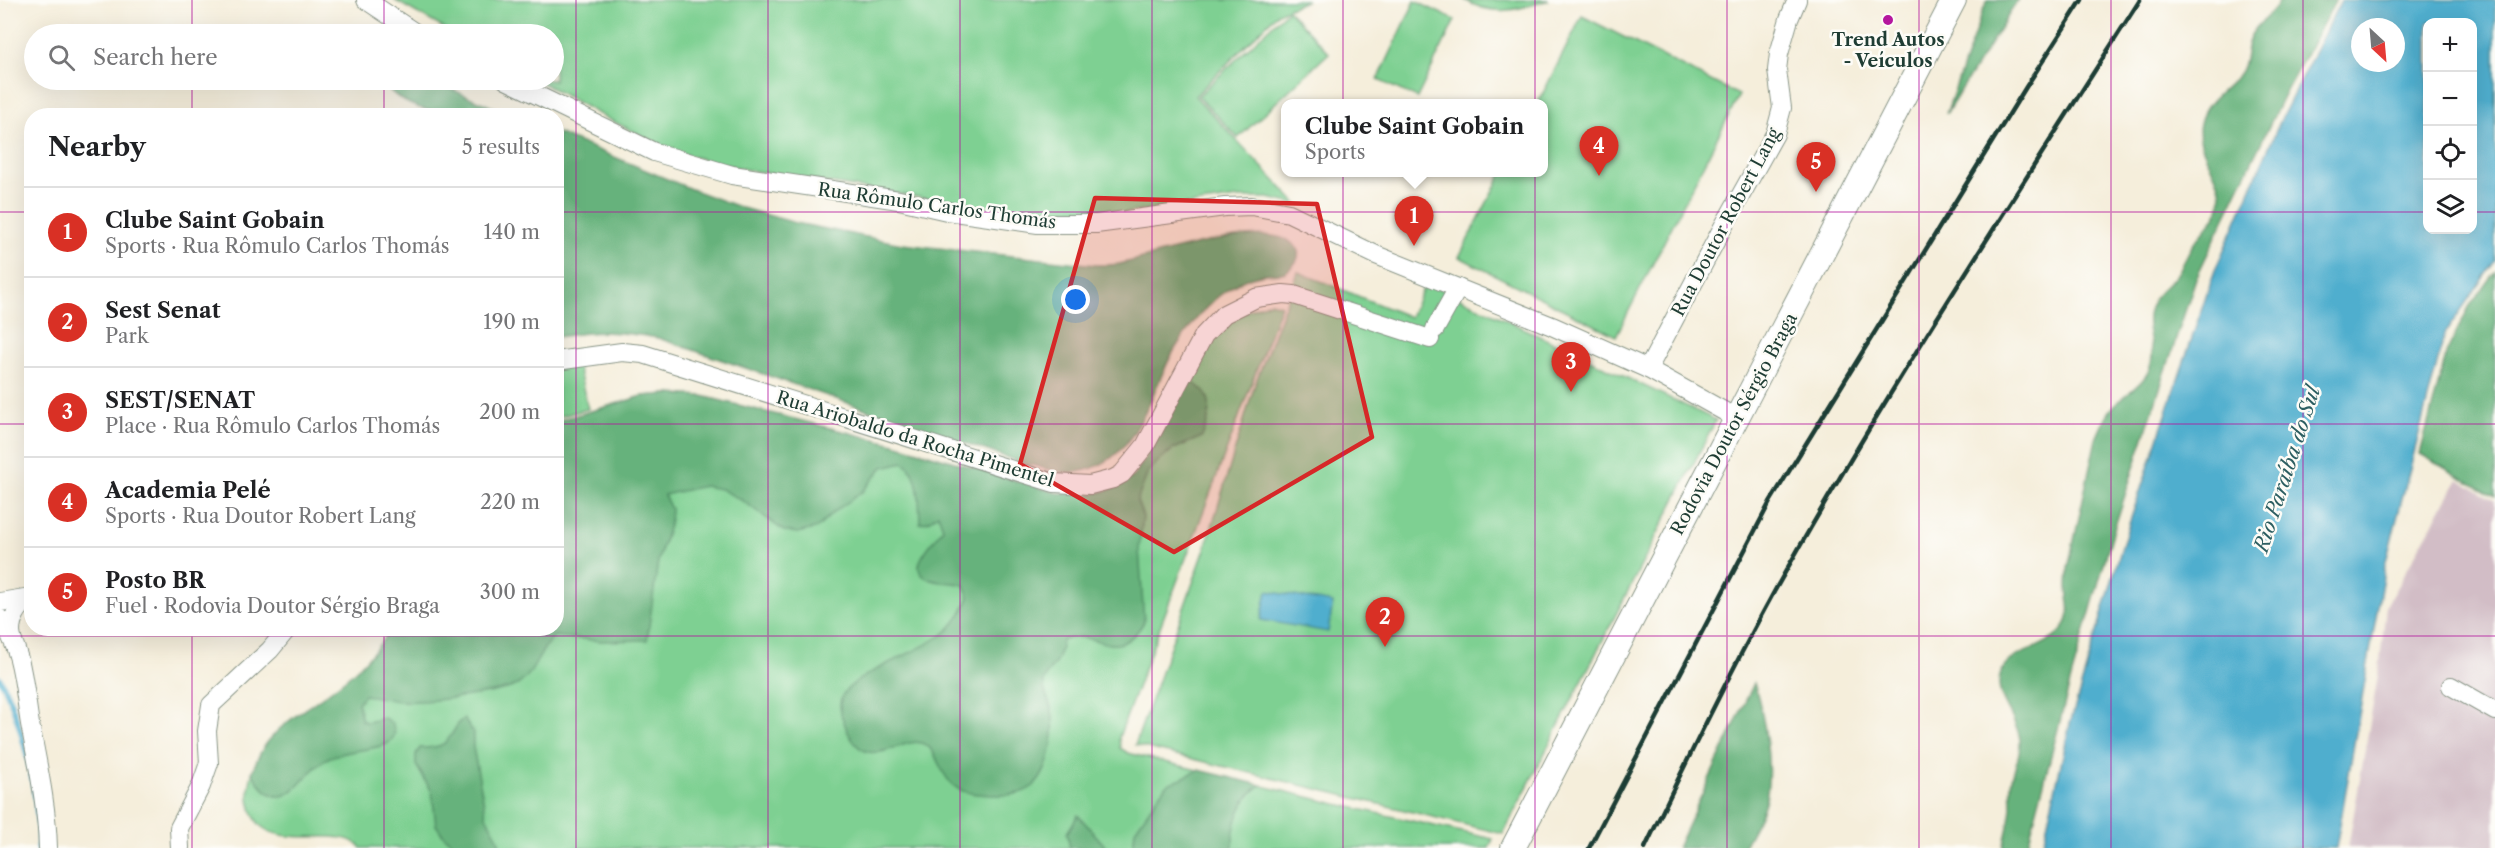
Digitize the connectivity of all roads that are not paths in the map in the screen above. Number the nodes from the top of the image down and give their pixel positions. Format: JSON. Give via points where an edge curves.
{"nodes":[{"id":1,"x":366,"y":0,"type":"edge"},
{"id":2,"x":1797,"y":0,"type":"edge"},
{"id":3,"x":1954,"y":0,"type":"edge"},
{"id":4,"x":402,"y":24,"type":"edge"},
{"id":5,"x":527,"y":90,"type":"edge"},
{"id":6,"x":564,"y":108,"type":"edge"},
{"id":7,"x":564,"y":108,"type":"edge"},
{"id":8,"x":1458,"y":288,"type":"junction"},
{"id":9,"x":564,"y":360,"type":"edge"},
{"id":10,"x":1648,"y":369,"type":"junction"},
{"id":11,"x":1738,"y":419,"type":"junction"},
{"id":12,"x":24,"y":598,"type":"edge"},
{"id":13,"x":0,"y":602,"type":"edge"},
{"id":14,"x":24,"y":603,"type":"edge"},
{"id":15,"x":0,"y":619,"type":"edge"},
{"id":16,"x":281,"y":636,"type":"edge"},
{"id":17,"x":12,"y":639,"type":"junction"},
{"id":18,"x":2451,"y":686,"type":"dead end"},
{"id":19,"x":2495,"y":711,"type":"edge"},
{"id":20,"x":48,"y":848,"type":"edge"},
{"id":21,"x":180,"y":848,"type":"edge"},
{"id":22,"x":1513,"y":848,"type":"edge"}],
"edges":[{"from":1,"to":4,"type":"street"},
{"from":2,"to":10,"type":"street","name":"Rua Doutor Robert Lang","via":[[1779,54],[1782,108],[1775,134]]},
{"from":3,"to":11,"type":"main road","name":"Rodovia Doutor Sérgio Braga"},
{"from":5,"to":6,"type":"street","name":"Rua Rômulo Carlos Thomás"},
{"from":7,"to":8,"type":"street","name":"Rua Rômulo Carlos Thomás","via":[[654,152],[732,175],[1038,224],[1096,224],[1225,207],[1273,209]]},
{"from":8,"to":9,"type":"street","name":"Rua Ariobaldo da Rocha Pimentel","via":[[1433,334],[1294,295],[1266,295],[1244,302],[1224,314],[1204,335],[1136,460],[1113,479],[1079,486],[1054,483],[643,354],[622,352]]},
{"from":8,"to":10,"type":"street","name":"Rua Rômulo Carlos Thomás"},
{"from":10,"to":11,"type":"street","name":"Rua Rômulo Carlos Thomás"},
{"from":11,"to":22,"type":"main road","name":"Rodovia Doutor Sérgio Braga"},
{"from":12,"to":13,"type":"street"},
{"from":14,"to":17,"type":"street","via":[[12,621]]},
{"from":15,"to":17,"type":"street"},
{"from":16,"to":21,"type":"street","via":[[211,705],[208,763],[179,828]]},
{"from":17,"to":20,"type":"street","via":[[44,794]]},
{"from":18,"to":19,"type":"street"}]}
